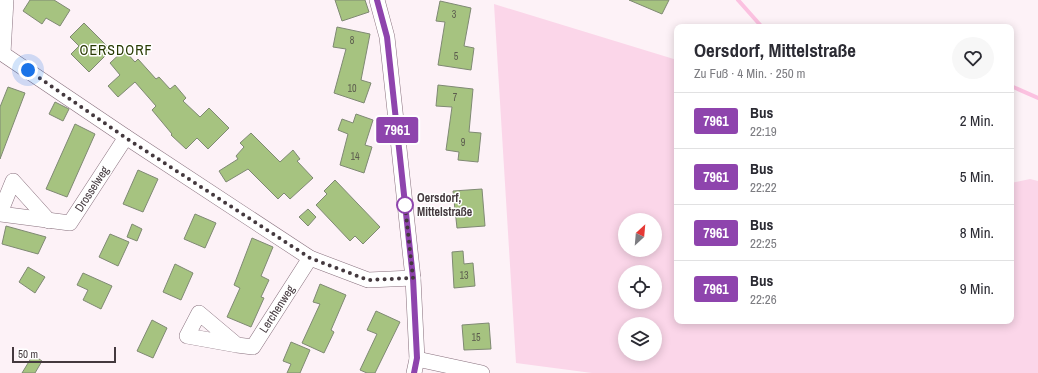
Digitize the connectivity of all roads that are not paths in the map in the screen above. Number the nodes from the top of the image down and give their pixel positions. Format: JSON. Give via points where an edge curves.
{"nodes":[{"id":1,"x":6,"y":0,"type":"edge"},
{"id":2,"x":377,"y":0,"type":"edge"},
{"id":3,"x":2,"y":52,"type":"edge"},
{"id":4,"x":126,"y":138,"type":"junction"},
{"id":5,"x":0,"y":214,"type":"edge"},
{"id":6,"x":49,"y":221,"type":"junction"},
{"id":7,"x":310,"y":258,"type":"junction"},
{"id":8,"x":413,"y":278,"type":"junction"},
{"id":9,"x":237,"y":345,"type":"dead end"},
{"id":10,"x":416,"y":366,"type":"edge"},
{"id":11,"x":482,"y":373,"type":"edge"}],
"edges":[{"from":1,"to":3,"type":"street"},
{"from":2,"to":8,"type":"street","via":[[387,37]]},
{"from":3,"to":4,"type":"street"},
{"from":4,"to":6,"type":"street","name":"Drosselweg","via":[[70,223]]},
{"from":4,"to":7,"type":"street"},
{"from":5,"to":6,"type":"street","name":"Drosselweg"},
{"from":5,"to":6,"type":"street","name":"Drosselweg","via":[[13,181]]},
{"from":7,"to":8,"type":"street","via":[[368,280]]},
{"from":7,"to":9,"type":"street","name":"Lerchenweg","via":[[253,347]]},
{"from":8,"to":10,"type":"street"},
{"from":10,"to":11,"type":"street"}]}
